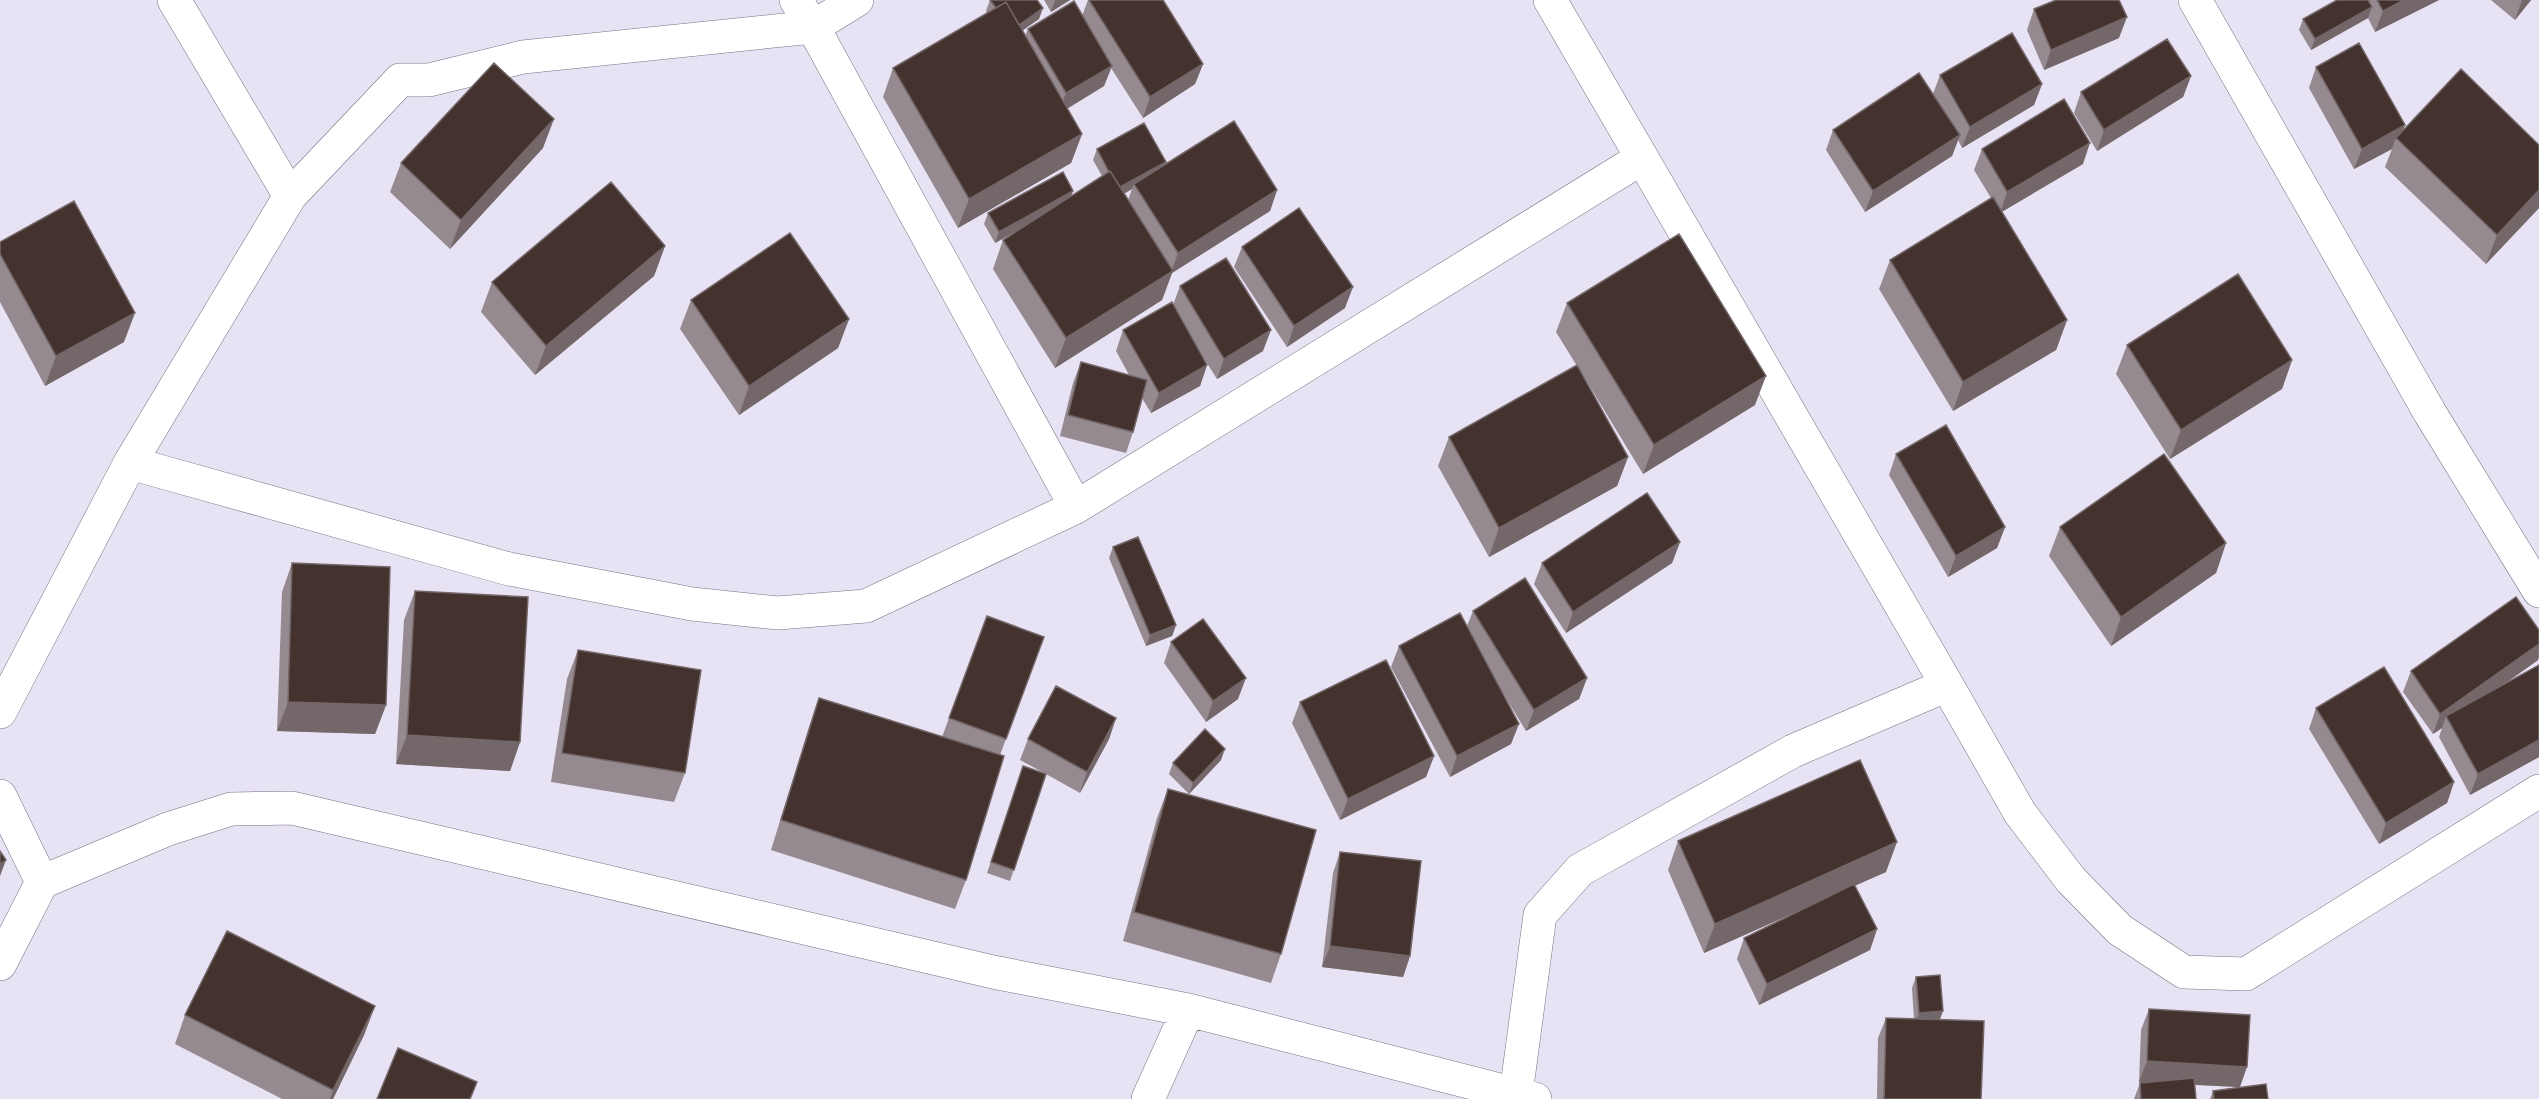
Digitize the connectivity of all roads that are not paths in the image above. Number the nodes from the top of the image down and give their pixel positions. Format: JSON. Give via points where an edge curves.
{"nodes":[{"id":1,"x":174,"y":0,"type":"edge"},
{"id":2,"x":857,"y":0,"type":"edge"},
{"id":3,"x":1550,"y":0,"type":"edge"},
{"id":4,"x":2195,"y":0,"type":"edge"},
{"id":5,"x":805,"y":13,"type":"edge"},
{"id":6,"x":1642,"y":158,"type":"junction"},
{"id":7,"x":290,"y":196,"type":"junction"},
{"id":8,"x":130,"y":463,"type":"junction"},
{"id":9,"x":1076,"y":507,"type":"junction"},
{"id":10,"x":2539,"y":591,"type":"edge"},
{"id":11,"x":1947,"y":685,"type":"junction"},
{"id":12,"x":0,"y":712,"type":"edge"},
{"id":13,"x":2539,"y":791,"type":"edge"},
{"id":14,"x":0,"y":796,"type":"edge"},
{"id":15,"x":42,"y":882,"type":"junction"},
{"id":16,"x":0,"y":964,"type":"edge"},
{"id":17,"x":1188,"y":1010,"type":"junction"},
{"id":18,"x":1526,"y":1097,"type":"edge"},
{"id":19,"x":1148,"y":1099,"type":"edge"}],
"edges":[{"from":1,"to":7,"type":"street"},
{"from":2,"to":5,"type":"street"},
{"from":3,"to":6,"type":"street"},
{"from":4,"to":10,"type":"street","via":[[2430,413]]},
{"from":5,"to":7,"type":"street","via":[[523,57],[429,80],[400,80]]},
{"from":5,"to":9,"type":"street"},
{"from":6,"to":9,"type":"street"},
{"from":6,"to":11,"type":"street"},
{"from":7,"to":8,"type":"street"},
{"from":8,"to":9,"type":"street","via":[[509,569],[692,604],[778,613],[866,606]]},
{"from":8,"to":12,"type":"street"},
{"from":11,"to":13,"type":"street","via":[[2020,813],[2071,880],[2120,930],[2184,972],[2246,974]]},
{"from":11,"to":18,"type":"street","via":[[1793,751],[1580,870],[1540,915]]},
{"from":14,"to":15,"type":"street"},
{"from":15,"to":16,"type":"street"},
{"from":15,"to":17,"type":"street","via":[[168,829],[231,809],[292,808],[993,972]]},
{"from":17,"to":18,"type":"street"},
{"from":17,"to":19,"type":"street"}]}
